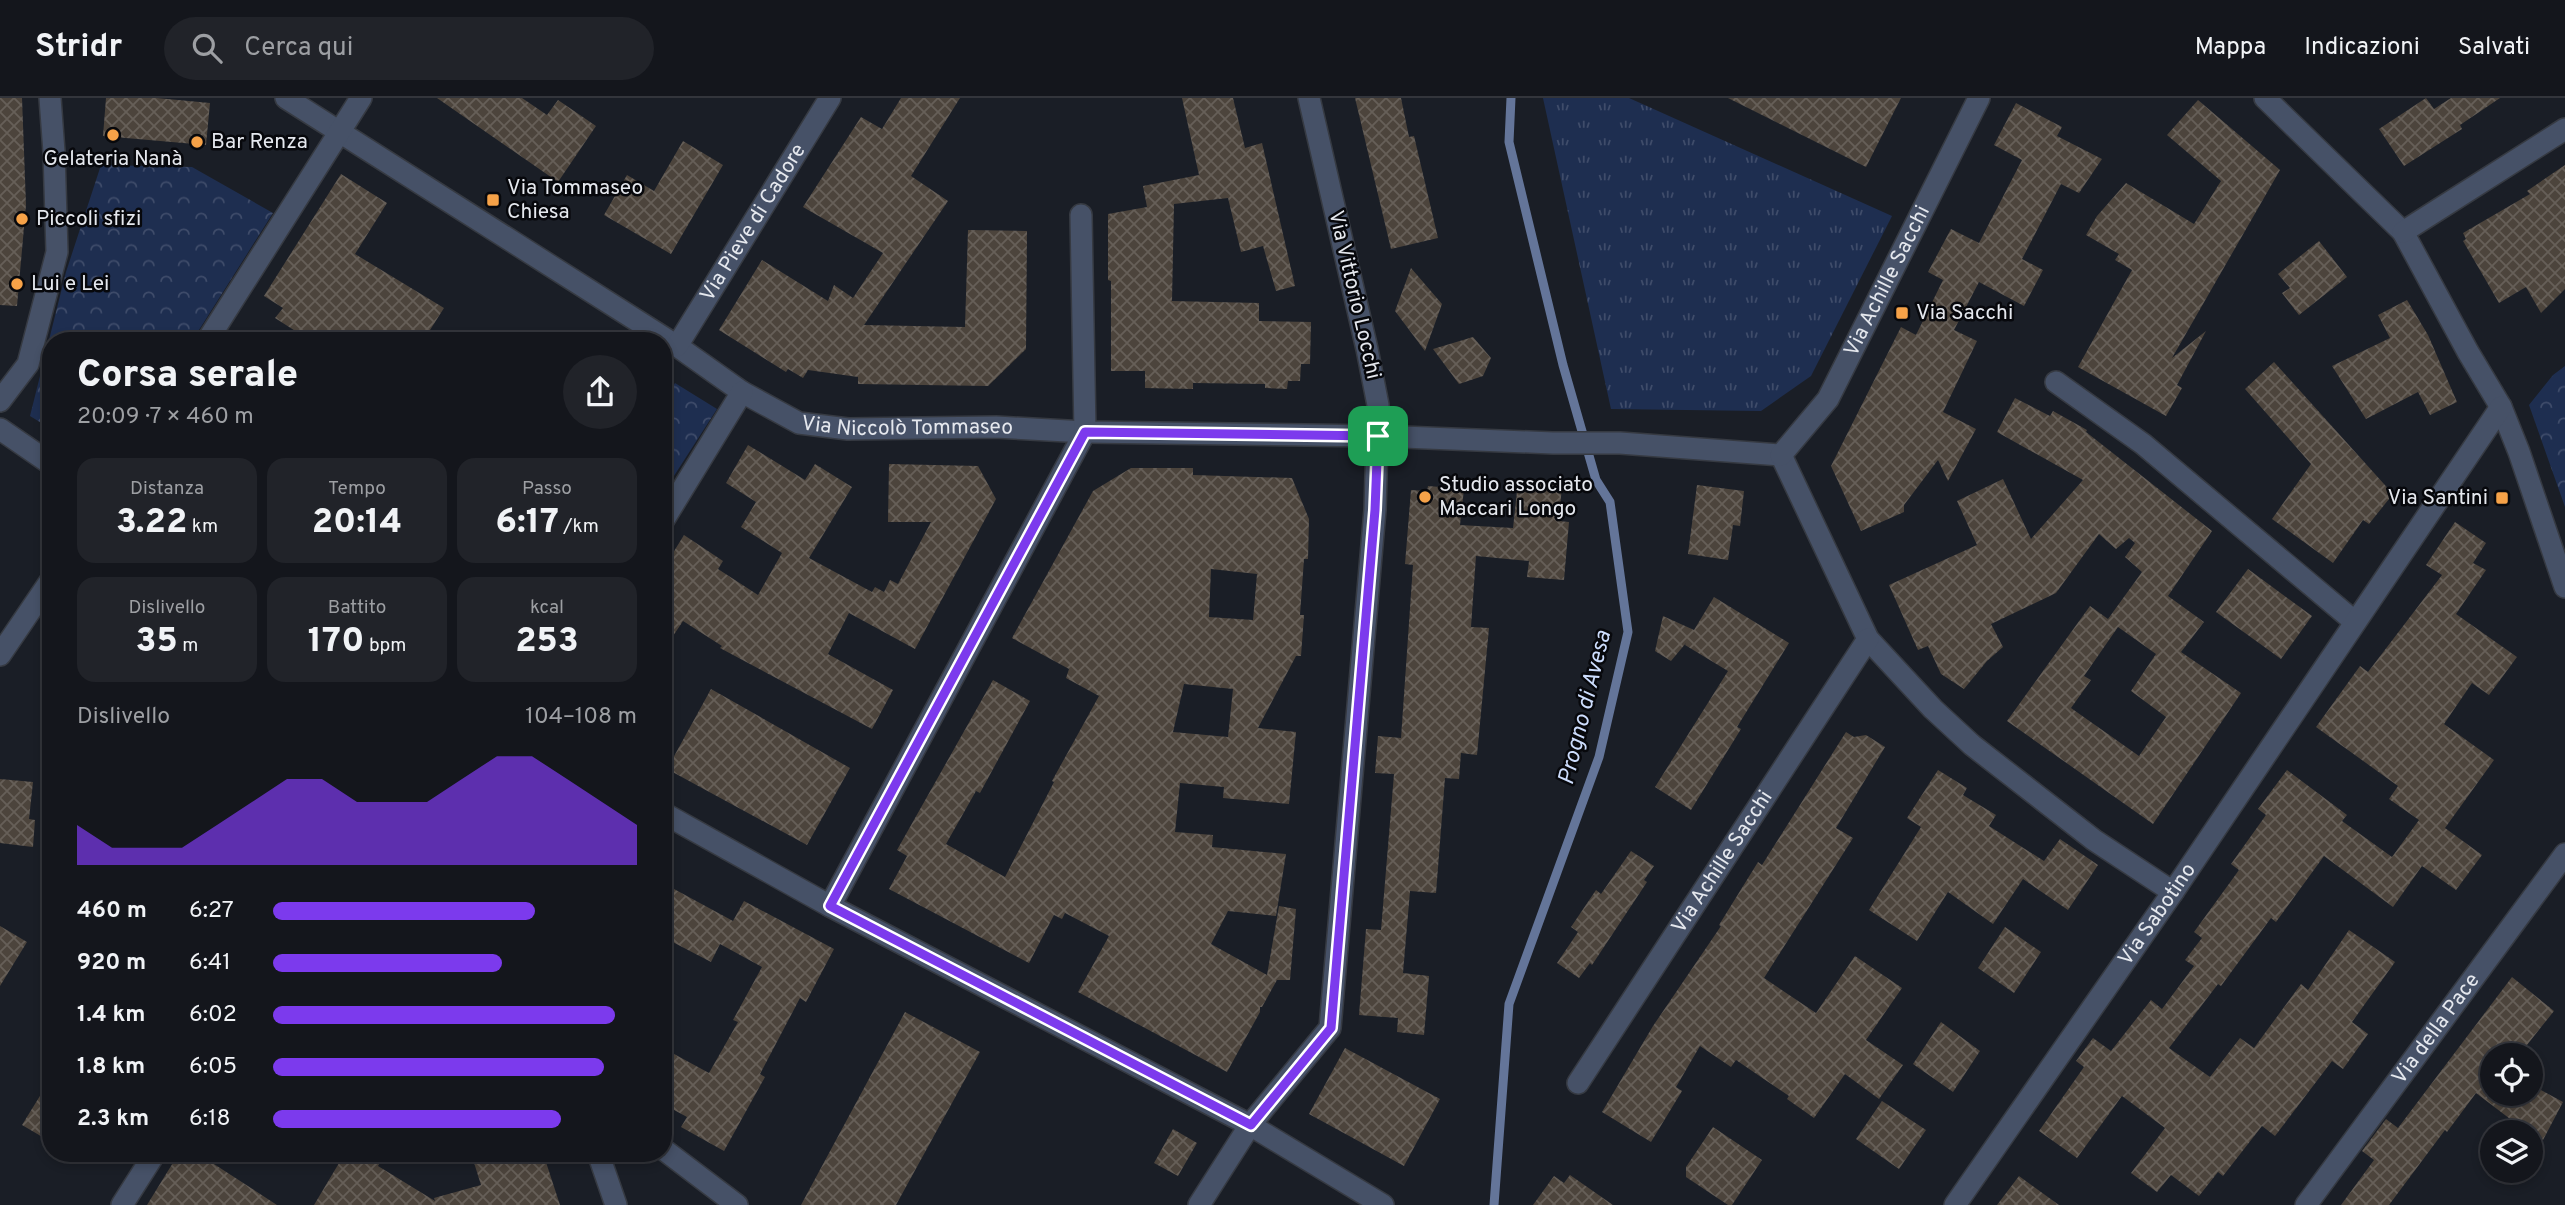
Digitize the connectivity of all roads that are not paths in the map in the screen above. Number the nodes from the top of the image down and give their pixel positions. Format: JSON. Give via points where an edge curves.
{"nodes":[{"id":1,"x":50,"y":98,"type":"edge"},
{"id":2,"x":286,"y":98,"type":"edge"},
{"id":3,"x":361,"y":98,"type":"edge"},
{"id":4,"x":830,"y":98,"type":"edge"},
{"id":5,"x":1309,"y":98,"type":"edge"},
{"id":6,"x":1979,"y":98,"type":"edge"},
{"id":7,"x":2265,"y":98,"type":"edge"},
{"id":8,"x":2565,"y":129,"type":"edge"},
{"id":9,"x":340,"y":133,"type":"junction"},
{"id":10,"x":1081,"y":215,"type":"dead end"},
{"id":11,"x":2403,"y":232,"type":"junction"},
{"id":12,"x":213,"y":332,"type":"edge"},
{"id":13,"x":655,"y":332,"type":"edge"},
{"id":14,"x":672,"y":343,"type":"edge"},
{"id":15,"x":677,"y":346,"type":"junction"},
{"id":16,"x":2056,"y":382,"type":"dead end"},
{"id":17,"x":742,"y":392,"type":"junction"},
{"id":18,"x":0,"y":401,"type":"edge"},
{"id":19,"x":2501,"y":407,"type":"junction"},
{"id":20,"x":0,"y":429,"type":"edge"},
{"id":21,"x":1085,"y":432,"type":"junction"},
{"id":22,"x":1378,"y":436,"type":"junction"},
{"id":23,"x":1781,"y":455,"type":"junction"},
{"id":24,"x":42,"y":458,"type":"edge"},
{"id":25,"x":672,"y":506,"type":"edge"},
{"id":26,"x":2565,"y":587,"type":"edge"},
{"id":27,"x":42,"y":593,"type":"edge"},
{"id":28,"x":2356,"y":622,"type":"junction"},
{"id":29,"x":1868,"y":639,"type":"junction"},
{"id":30,"x":0,"y":655,"type":"edge"},
{"id":31,"x":672,"y":818,"type":"edge"},
{"id":32,"x":2565,"y":854,"type":"edge"},
{"id":33,"x":2173,"y":892,"type":"junction"},
{"id":34,"x":830,"y":906,"type":"junction"},
{"id":35,"x":1578,"y":1083,"type":"dead end"},
{"id":36,"x":1251,"y":1125,"type":"junction"},
{"id":37,"x":672,"y":1156,"type":"edge"},
{"id":38,"x":149,"y":1162,"type":"edge"},
{"id":39,"x":601,"y":1162,"type":"edge"},
{"id":40,"x":122,"y":1205,"type":"edge"},
{"id":41,"x":616,"y":1205,"type":"edge"},
{"id":42,"x":737,"y":1205,"type":"edge"},
{"id":43,"x":1199,"y":1205,"type":"edge"},
{"id":44,"x":1383,"y":1205,"type":"edge"},
{"id":45,"x":1955,"y":1205,"type":"edge"},
{"id":46,"x":2306,"y":1205,"type":"edge"}],
"edges":[{"from":1,"to":18,"type":"street","via":[[57,252],[28,365]]},
{"from":2,"to":9,"type":"street","name":"Via Niccolò Tommaseo"},
{"from":3,"to":9,"type":"street"},
{"from":4,"to":15,"type":"street","name":"Via Pieve di Cadore"},
{"from":5,"to":22,"type":"street","name":"Via Vittorio Locchi","via":[[1367,349],[1378,405]]},
{"from":6,"to":23,"type":"street","name":"Via Achille Sacchi","via":[[1828,399]]},
{"from":7,"to":11,"type":"street"},
{"from":8,"to":11,"type":"street"},
{"from":9,"to":12,"type":"street"},
{"from":9,"to":13,"type":"street","name":"Via Niccolò Tommaseo"},
{"from":10,"to":21,"type":"street"},
{"from":11,"to":19,"type":"street"},
{"from":14,"to":15,"type":"street","name":"Via Niccolò Tommaseo"},
{"from":15,"to":17,"type":"street","name":"Via Niccolò Tommaseo"},
{"from":16,"to":28,"type":"street","via":[[2143,444]]},
{"from":17,"to":21,"type":"street","name":"Via Niccolò Tommaseo","via":[[799,423],[848,429],[996,427]]},
{"from":17,"to":25,"type":"street"},
{"from":19,"to":26,"type":"street"},
{"from":19,"to":28,"type":"street","name":"Via Sabotino"},
{"from":20,"to":24,"type":"street"},
{"from":21,"to":22,"type":"street","name":"Via Niccolò Tommaseo"},
{"from":21,"to":34,"type":"street"},
{"from":22,"to":23,"type":"street","name":"Via Niccolò Tommaseo","via":[[1620,443]]},
{"from":22,"to":36,"type":"street","name":"Via Vittorio Locchi","via":[[1331,1028]]},
{"from":23,"to":29,"type":"street"},
{"from":27,"to":30,"type":"street"},
{"from":28,"to":33,"type":"street","name":"Via Sabotino"},
{"from":29,"to":33,"type":"street","via":[[1972,745],[2094,840]]},
{"from":29,"to":35,"type":"street","name":"Via Achille Sacchi"},
{"from":31,"to":34,"type":"street"},
{"from":32,"to":46,"type":"street","name":"Via della Pace"},
{"from":33,"to":45,"type":"street","name":"Via Sabotino"},
{"from":34,"to":36,"type":"street"},
{"from":36,"to":43,"type":"street","name":"Via Vittorio Locchi"},
{"from":36,"to":44,"type":"street"},
{"from":37,"to":42,"type":"street"},
{"from":38,"to":40,"type":"street"},
{"from":39,"to":41,"type":"street"}]}
